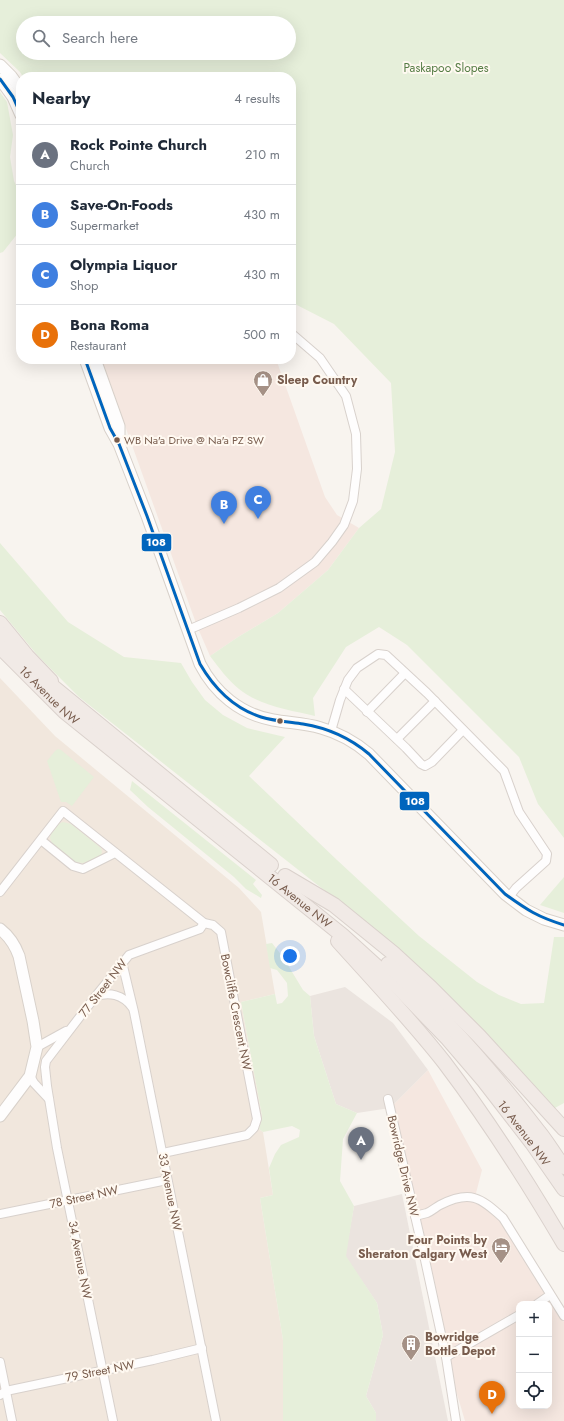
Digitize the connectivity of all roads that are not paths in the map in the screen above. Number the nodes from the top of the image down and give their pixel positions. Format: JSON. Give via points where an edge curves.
{"nodes":[{"id":1,"x":0,"y":65,"type":"edge"},
{"id":2,"x":0,"y":79,"type":"edge"},
{"id":3,"x":16,"y":83,"type":"edge"},
{"id":4,"x":16,"y":104,"type":"edge"},
{"id":5,"x":296,"y":337,"type":"edge"},
{"id":6,"x":87,"y":364,"type":"edge"},
{"id":7,"x":97,"y":364,"type":"edge"},
{"id":8,"x":119,"y":444,"type":"junction"},
{"id":9,"x":0,"y":623,"type":"edge"},
{"id":10,"x":188,"y":630,"type":"junction"},
{"id":11,"x":0,"y":633,"type":"edge"},
{"id":12,"x":0,"y":647,"type":"edge"},
{"id":13,"x":405,"y":673,"type":"junction"},
{"id":14,"x":344,"y":689,"type":"junction"},
{"id":15,"x":435,"y":701,"type":"junction"},
{"id":16,"x":367,"y":712,"type":"junction"},
{"id":17,"x":96,"y":722,"type":"junction"},
{"id":18,"x":463,"y":730,"type":"junction"},
{"id":19,"x":331,"y":731,"type":"junction"},
{"id":20,"x":397,"y":739,"type":"junction"},
{"id":21,"x":41,"y":840,"type":"junction"},
{"id":22,"x":115,"y":853,"type":"junction"},
{"id":23,"x":282,"y":879,"type":"junction"},
{"id":24,"x":0,"y":892,"type":"edge"},
{"id":25,"x":509,"y":897,"type":"junction"},
{"id":26,"x":204,"y":923,"type":"junction"},
{"id":27,"x":564,"y":925,"type":"edge"},
{"id":28,"x":0,"y":929,"type":"edge"},
{"id":29,"x":122,"y":962,"type":"junction"},
{"id":30,"x":95,"y":997,"type":"junction"},
{"id":31,"x":134,"y":1012,"type":"junction"},
{"id":32,"x":70,"y":1029,"type":"junction"},
{"id":33,"x":60,"y":1042,"type":"junction"},
{"id":34,"x":37,"y":1047,"type":"junction"},
{"id":35,"x":30,"y":1076,"type":"junction"},
{"id":36,"x":47,"y":1086,"type":"junction"},
{"id":37,"x":49,"y":1099,"type":"junction"},
{"id":38,"x":388,"y":1099,"type":"dead end"},
{"id":39,"x":0,"y":1116,"type":"edge"},
{"id":40,"x":564,"y":1129,"type":"edge"},
{"id":41,"x":163,"y":1153,"type":"junction"},
{"id":42,"x":564,"y":1167,"type":"edge"},
{"id":43,"x":168,"y":1180,"type":"junction"},
{"id":44,"x":564,"y":1189,"type":"edge"},
{"id":45,"x":68,"y":1200,"type":"junction"},
{"id":46,"x":0,"y":1214,"type":"edge"},
{"id":47,"x":415,"y":1216,"type":"junction"},
{"id":48,"x":564,"y":1244,"type":"edge"},
{"id":49,"x":550,"y":1295,"type":"junction"},
{"id":50,"x":541,"y":1301,"type":"edge"},
{"id":51,"x":564,"y":1316,"type":"edge"},
{"id":52,"x":516,"y":1317,"type":"edge"},
{"id":53,"x":202,"y":1348,"type":"junction"},
{"id":54,"x":446,"y":1357,"type":"junction"},
{"id":55,"x":0,"y":1362,"type":"edge"},
{"id":56,"x":102,"y":1371,"type":"junction"},
{"id":57,"x":3,"y":1393,"type":"edge"},
{"id":58,"x":12,"y":1421,"type":"edge"},
{"id":59,"x":113,"y":1421,"type":"edge"},
{"id":60,"x":216,"y":1421,"type":"edge"},
{"id":61,"x":456,"y":1421,"type":"edge"}],
"edges":[{"from":1,"to":3,"type":"street"},
{"from":2,"to":4,"type":"street"},
{"from":5,"to":10,"type":"street","via":[[320,358],[346,396],[356,434],[357,469],[353,501],[344,525],[316,562],[280,588]]},
{"from":6,"to":8,"type":"street","via":[[110,428]]},
{"from":7,"to":8,"type":"street","via":[[119,426]]},
{"from":8,"to":10,"type":"street"},
{"from":9,"to":17,"type":"highway","via":[[47,676]]},
{"from":10,"to":19,"type":"street","via":[[204,672],[217,690],[234,704],[266,719]]},
{"from":11,"to":17,"type":"highway","name":"16 Avenue NW","via":[[44,679]]},
{"from":12,"to":23,"type":"highway","name":"16 Avenue NW","via":[[65,712]]},
{"from":13,"to":14,"type":"street","via":[[386,655],[378,654],[357,668]]},
{"from":13,"to":15,"type":"street"},
{"from":13,"to":16,"type":"street"},
{"from":14,"to":16,"type":"street"},
{"from":14,"to":19,"type":"street"},
{"from":15,"to":18,"type":"street"},
{"from":15,"to":20,"type":"street"},
{"from":16,"to":20,"type":"street"},
{"from":17,"to":23,"type":"highway","name":"16 Avenue NW"},
{"from":18,"to":20,"type":"street","via":[[425,766]]},
{"from":18,"to":25,"type":"street","via":[[504,771],[519,812],[547,854],[546,860]]},
{"from":19,"to":25,"type":"street","via":[[369,754]]},
{"from":21,"to":22,"type":"street","via":[[73,866],[83,869]]},
{"from":21,"to":22,"type":"street","name":"Bowcliffe Crescent NW","via":[[63,811]]},
{"from":21,"to":24,"type":"street","name":"Bowcliffe Crescent NW"},
{"from":22,"to":26,"type":"street","name":"Bowcliffe Crescent NW"},
{"from":23,"to":40,"type":"highway","via":[[334,905],[393,952],[478,1036]]},
{"from":23,"to":42,"type":"highway","name":"16 Avenue NW","via":[[352,931],[450,1026],[522,1110]]},
{"from":23,"to":44,"type":"highway","name":"16 Avenue NW","via":[[424,1013],[505,1106]]},
{"from":23,"to":48,"type":"highway","via":[[393,1001],[443,1061],[497,1137]]},
{"from":25,"to":27,"type":"street","via":[[526,910]]},
{"from":26,"to":29,"type":"street","name":"77 Street NW","via":[[200,929],[129,955]]},
{"from":26,"to":41,"type":"street","name":"Bowcliffe Crescent NW","via":[[213,925],[221,932],[257,1119],[247,1136]]},
{"from":28,"to":34,"type":"street","via":[[10,938],[19,956],[34,1021]]},
{"from":29,"to":30,"type":"street","name":"77 Street NW"},
{"from":29,"to":31,"type":"street","name":"33 Avenue NW"},
{"from":30,"to":31,"type":"street","via":[[105,994],[116,995],[129,1003]]},
{"from":30,"to":32,"type":"street","name":"77 Street NW"},
{"from":31,"to":41,"type":"street","name":"33 Avenue NW"},
{"from":32,"to":33,"type":"street","name":"77 Street NW"},
{"from":32,"to":34,"type":"street","name":"77 Street NW"},
{"from":33,"to":34,"type":"street","via":[[47,1048]]},
{"from":33,"to":36,"type":"street","name":"77 Street NW","via":[[46,1061]]},
{"from":34,"to":35,"type":"street"},
{"from":35,"to":36,"type":"street","via":[[38,1078]]},
{"from":35,"to":37,"type":"street"},
{"from":35,"to":39,"type":"street"},
{"from":36,"to":37,"type":"street","name":"34 Avenue NW"},
{"from":37,"to":45,"type":"street","name":"34 Avenue NW"},
{"from":38,"to":47,"type":"street","name":"Bowridge Drive NW"},
{"from":41,"to":43,"type":"street","name":"33 Avenue NW"},
{"from":43,"to":45,"type":"street","name":"78 Street NW"},
{"from":43,"to":53,"type":"street","name":"33 Avenue NW"},
{"from":45,"to":46,"type":"street","name":"78 Street NW"},
{"from":45,"to":56,"type":"street","name":"34 Avenue NW"},
{"from":47,"to":49,"type":"street","via":[[428,1213],[450,1199],[461,1196],[475,1197],[489,1205],[503,1218]]},
{"from":47,"to":54,"type":"street","name":"Bowridge Drive NW"},
{"from":49,"to":50,"type":"street"},
{"from":49,"to":51,"type":"street"},
{"from":52,"to":54,"type":"street"},
{"from":53,"to":56,"type":"street","name":"79 Street NW"},
{"from":53,"to":60,"type":"street","name":"33 Avenue NW"},
{"from":54,"to":61,"type":"street","name":"Bowridge Drive NW"},
{"from":55,"to":57,"type":"street"},
{"from":56,"to":57,"type":"street","name":"79 Street NW"},
{"from":56,"to":59,"type":"street","name":"34 Avenue NW"},
{"from":57,"to":58,"type":"street"}]}
